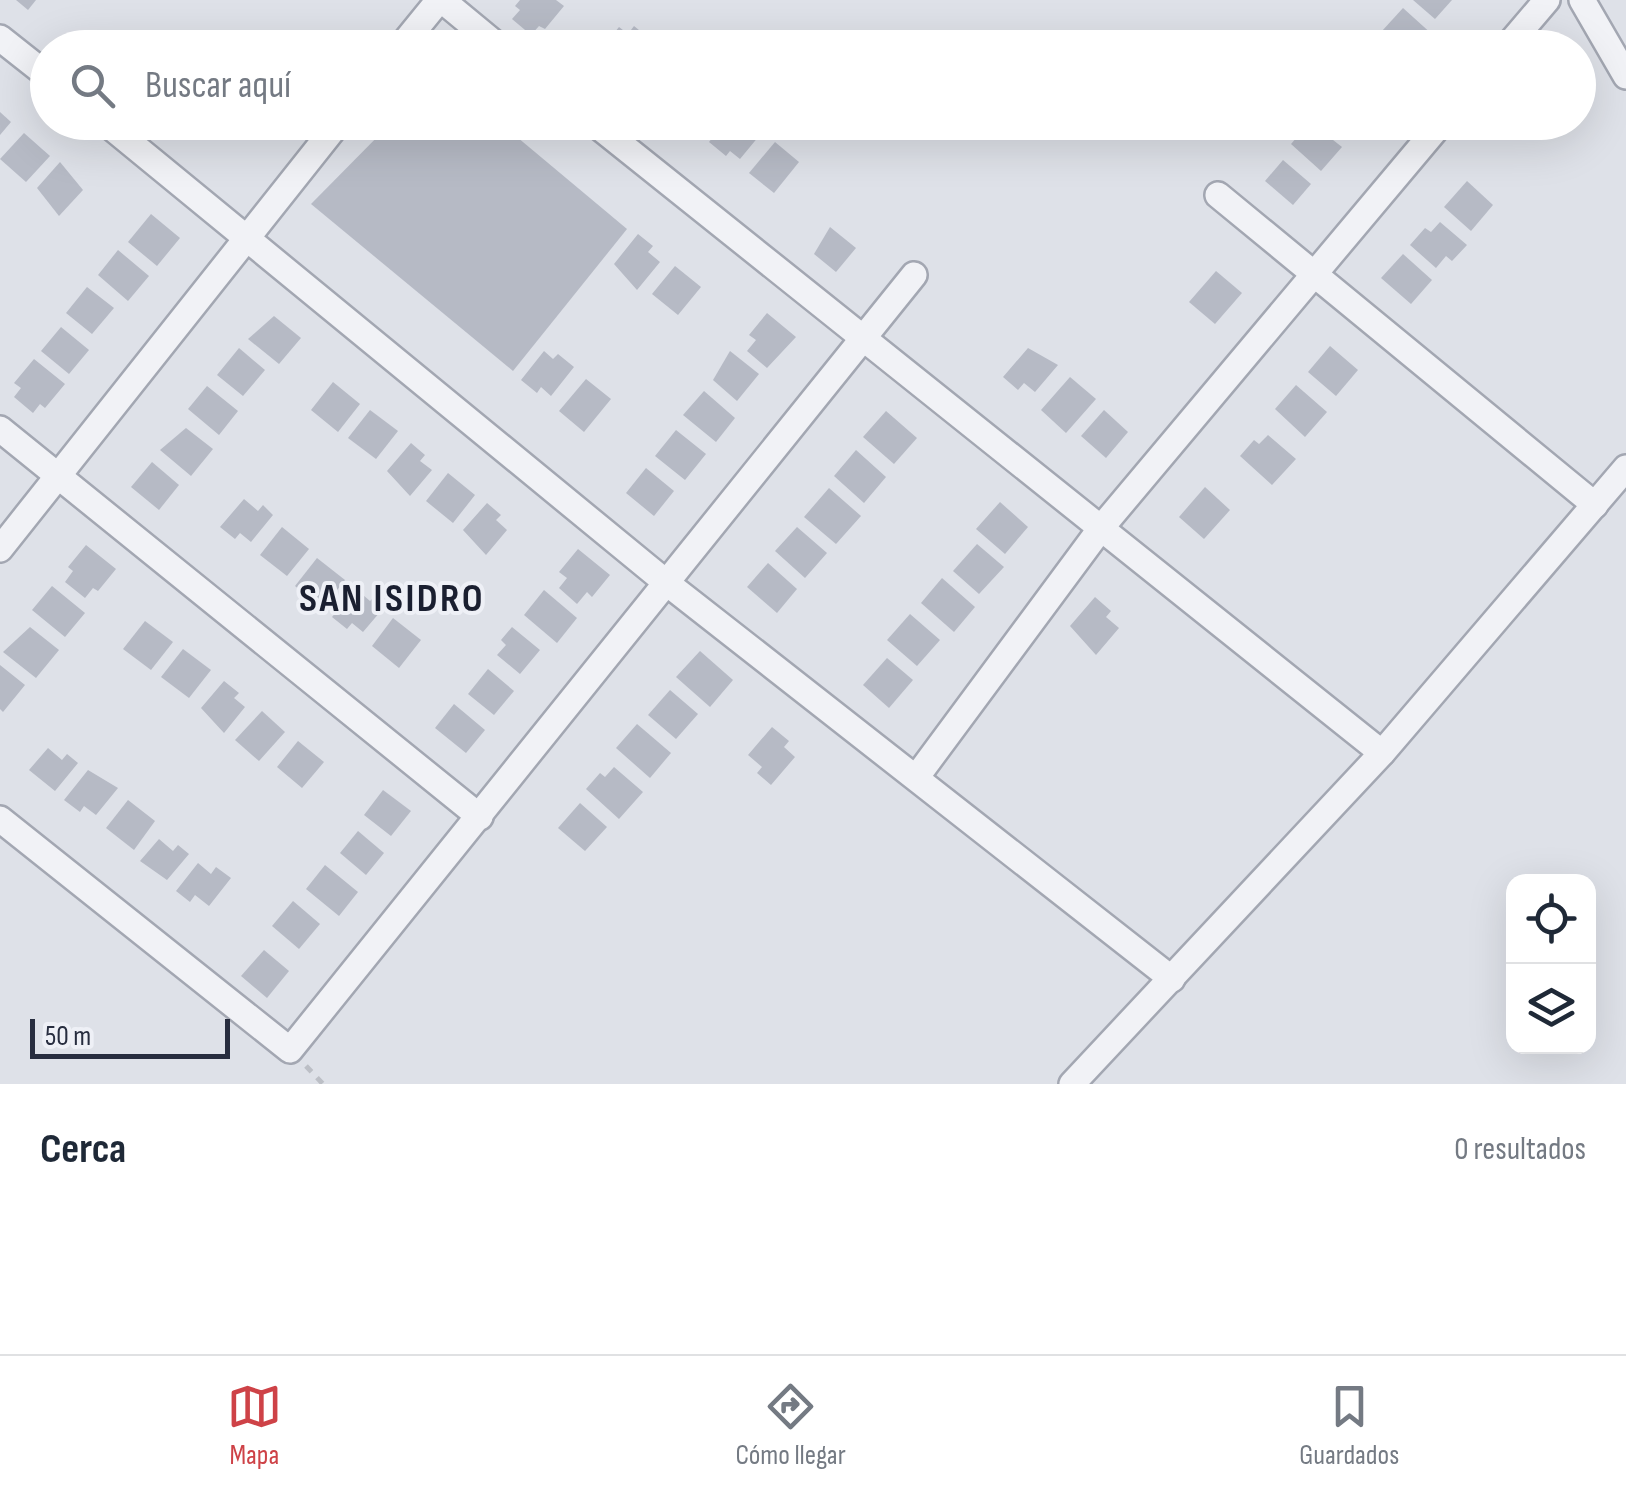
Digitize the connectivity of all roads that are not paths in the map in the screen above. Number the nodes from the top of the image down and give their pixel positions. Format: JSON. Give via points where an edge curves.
{"nodes":[{"id":1,"x":440,"y":0,"type":"edge"},
{"id":2,"x":1547,"y":0,"type":"edge"},
{"id":3,"x":1582,"y":0,"type":"edge"},
{"id":4,"x":415,"y":30,"type":"edge"},
{"id":5,"x":478,"y":30,"type":"edge"},
{"id":6,"x":1521,"y":30,"type":"edge"},
{"id":7,"x":0,"y":38,"type":"edge"},
{"id":8,"x":30,"y":62,"type":"edge"},
{"id":9,"x":1626,"y":76,"type":"edge"},
{"id":10,"x":127,"y":140,"type":"edge"},
{"id":11,"x":323,"y":140,"type":"edge"},
{"id":12,"x":615,"y":140,"type":"edge"},
{"id":13,"x":1427,"y":140,"type":"edge"},
{"id":14,"x":1218,"y":195,"type":"dead end"},
{"id":15,"x":246,"y":236,"type":"junction"},
{"id":16,"x":1312,"y":273,"type":"junction"},
{"id":17,"x":914,"y":275,"type":"dead end"},
{"id":18,"x":860,"y":339,"type":"junction"},
{"id":19,"x":0,"y":430,"type":"edge"},
{"id":20,"x":1626,"y":468,"type":"edge"},
{"id":21,"x":57,"y":477,"type":"junction"},
{"id":22,"x":1595,"y":505,"type":"junction"},
{"id":23,"x":1101,"y":528,"type":"junction"},
{"id":24,"x":0,"y":550,"type":"edge"},
{"id":25,"x":668,"y":584,"type":"junction"},
{"id":26,"x":1382,"y":753,"type":"junction"},
{"id":27,"x":918,"y":776,"type":"junction"},
{"id":28,"x":480,"y":817,"type":"junction"},
{"id":29,"x":0,"y":819,"type":"edge"},
{"id":30,"x":1172,"y":979,"type":"junction"},
{"id":31,"x":1072,"y":1084,"type":"edge"}],
"edges":[{"from":1,"to":4,"type":"street"},
{"from":1,"to":5,"type":"street"},
{"from":2,"to":6,"type":"street"},
{"from":3,"to":9,"type":"street"},
{"from":7,"to":8,"type":"street"},
{"from":10,"to":15,"type":"street"},
{"from":11,"to":15,"type":"street"},
{"from":12,"to":18,"type":"street"},
{"from":13,"to":16,"type":"street"},
{"from":14,"to":16,"type":"street"},
{"from":15,"to":21,"type":"street"},
{"from":15,"to":25,"type":"street"},
{"from":16,"to":22,"type":"street"},
{"from":16,"to":23,"type":"street"},
{"from":17,"to":18,"type":"street"},
{"from":18,"to":23,"type":"street"},
{"from":18,"to":25,"type":"street"},
{"from":19,"to":21,"type":"street"},
{"from":20,"to":22,"type":"street"},
{"from":21,"to":24,"type":"street"},
{"from":21,"to":28,"type":"street"},
{"from":22,"to":26,"type":"street"},
{"from":23,"to":26,"type":"street"},
{"from":23,"to":27,"type":"street"},
{"from":25,"to":27,"type":"street"},
{"from":25,"to":28,"type":"street"},
{"from":26,"to":30,"type":"street"},
{"from":27,"to":30,"type":"street"},
{"from":28,"to":29,"type":"street","via":[[290,1050]]},
{"from":30,"to":31,"type":"street"}]}
